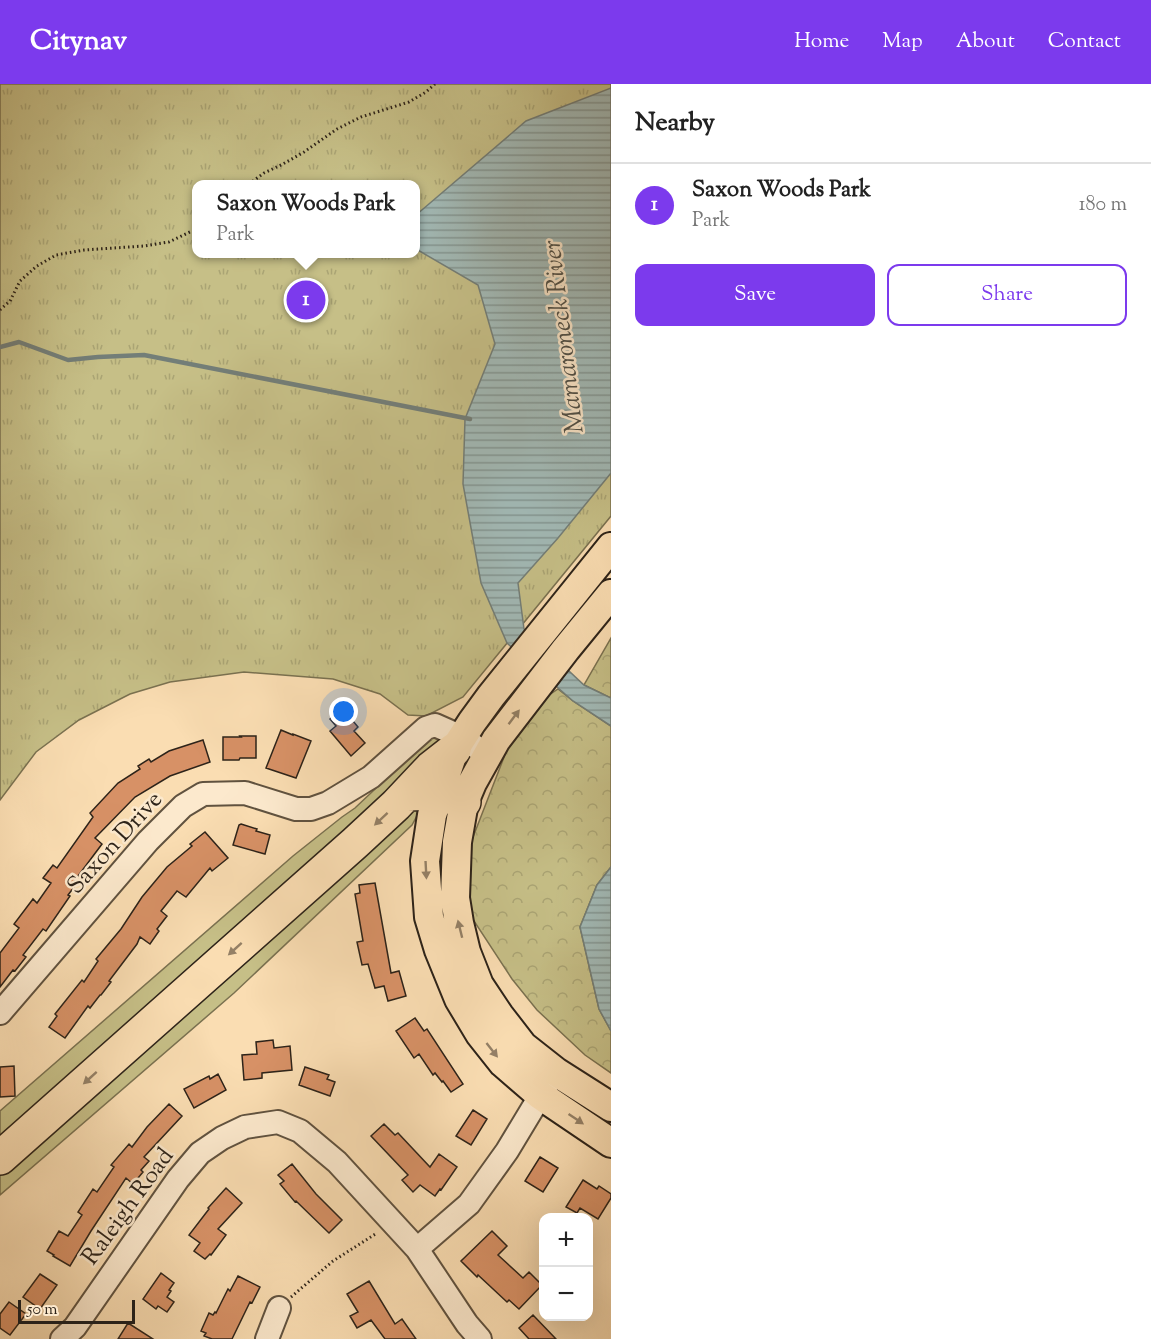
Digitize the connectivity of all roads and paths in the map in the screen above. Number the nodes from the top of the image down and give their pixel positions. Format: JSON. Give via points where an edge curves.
{"nodes":[{"id":1,"x":435,"y":84,"type":"edge"},
{"id":2,"x":254,"y":180,"type":"edge"},
{"id":3,"x":192,"y":231,"type":"edge"},
{"id":4,"x":0,"y":310,"type":"edge"},
{"id":5,"x":611,"y":547,"type":"edge"},
{"id":6,"x":611,"y":594,"type":"edge"},
{"id":7,"x":458,"y":743,"type":"junction"},
{"id":8,"x":487,"y":755,"type":"junction"},
{"id":9,"x":407,"y":794,"type":"junction"},
{"id":10,"x":452,"y":797,"type":"junction"},
{"id":11,"x":0,"y":1013,"type":"edge"},
{"id":12,"x":556,"y":1072,"type":"junction"},
{"id":13,"x":540,"y":1095,"type":"junction"},
{"id":14,"x":611,"y":1107,"type":"edge"},
{"id":15,"x":611,"y":1143,"type":"edge"},
{"id":16,"x":0,"y":1158,"type":"edge"},
{"id":17,"x":393,"y":1223,"type":"junction"},
{"id":18,"x":417,"y":1249,"type":"junction"},
{"id":19,"x":279,"y":1308,"type":"joint"},
{"id":20,"x":70,"y":1335,"type":"edge"},
{"id":21,"x":267,"y":1339,"type":"edge"},
{"id":22,"x":480,"y":1339,"type":"edge"}],
"edges":[{"from":1,"to":2,"type":"path","via":[[409,102],[337,129]]},
{"from":3,"to":4,"type":"path","via":[[169,242],[56,255],[20,281],[10,301]]},
{"from":5,"to":7,"type":"main road"},
{"from":8,"to":6,"type":"main road","one_way":true},
{"from":7,"to":8,"type":"street","name":"Saxon Drive"},
{"from":7,"to":9,"type":"highway"},
{"from":7,"to":10,"type":"main road"},
{"from":7,"to":11,"type":"street","name":"Saxon Drive","via":[[445,728],[426,728],[371,777],[328,804],[311,809],[296,809],[245,793],[203,794],[183,806],[148,841]]},
{"from":8,"to":10,"type":"main road","via":[[471,783]]},
{"from":9,"to":10,"type":"highway"},
{"from":9,"to":16,"type":"highway","one_way":true},
{"from":12,"to":10,"type":"main road","one_way":true,"via":[[523,1046],[499,1015],[479,985],[466,952],[454,898],[457,842]]},
{"from":10,"to":13,"type":"main road","one_way":true,"via":[[432,815],[425,861],[429,918],[459,999],[480,1034],[503,1063]]},
{"from":12,"to":13,"type":"street"},
{"from":12,"to":14,"type":"main road"},
{"from":13,"to":15,"type":"main road","one_way":true},
{"from":13,"to":18,"type":"street","via":[[469,1204]]},
{"from":17,"to":18,"type":"street","name":"Raleigh Road"},
{"from":17,"to":19,"type":"path","via":[[333,1261]]},
{"from":17,"to":20,"type":"street","name":"Raleigh Road","via":[[337,1162],[300,1131],[278,1122],[245,1126],[200,1153],[177,1179]]},
{"from":18,"to":22,"type":"street","name":"Raleigh Road"},
{"from":19,"to":21,"type":"street"}]}
